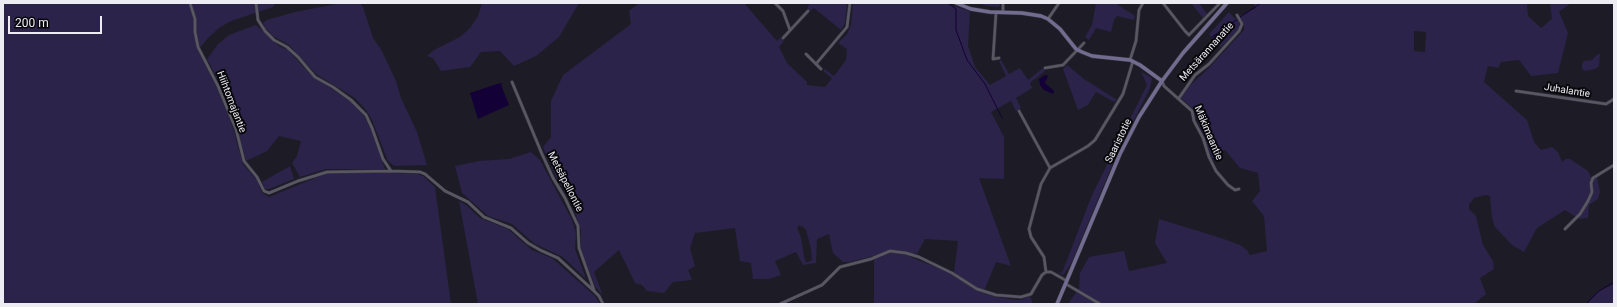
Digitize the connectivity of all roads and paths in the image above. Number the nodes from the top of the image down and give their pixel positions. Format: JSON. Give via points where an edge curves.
{"nodes":[{"id":1,"x":190,"y":3,"type":"edge"},
{"id":2,"x":256,"y":3,"type":"edge"},
{"id":3,"x":775,"y":3,"type":"edge"},
{"id":4,"x":850,"y":3,"type":"edge"},
{"id":5,"x":956,"y":3,"type":"edge"},
{"id":6,"x":1003,"y":3,"type":"edge"},
{"id":7,"x":1059,"y":3,"type":"edge"},
{"id":8,"x":1143,"y":3,"type":"edge"},
{"id":9,"x":1163,"y":3,"type":"edge"},
{"id":10,"x":1220,"y":3,"type":"edge"},
{"id":11,"x":1227,"y":3,"type":"edge"},
{"id":12,"x":808,"y":11,"type":"dead end"},
{"id":13,"x":996,"y":13,"type":"junction"},
{"id":14,"x":1003,"y":13,"type":"junction"},
{"id":15,"x":1237,"y":15,"type":"dead end"},
{"id":16,"x":1048,"y":19,"type":"junction"},
{"id":17,"x":790,"y":30,"type":"junction"},
{"id":18,"x":783,"y":38,"type":"dead end"},
{"id":19,"x":1084,"y":43,"type":"dead end"},
{"id":20,"x":1078,"y":50,"type":"junction"},
{"id":21,"x":806,"y":54,"type":"dead end"},
{"id":22,"x":999,"y":58,"type":"dead end"},
{"id":23,"x":1132,"y":60,"type":"junction"},
{"id":24,"x":816,"y":64,"type":"junction"},
{"id":25,"x":1045,"y":68,"type":"dead end"},
{"id":26,"x":821,"y":69,"type":"dead end"},
{"id":27,"x":1162,"y":81,"type":"junction"},
{"id":28,"x":512,"y":82,"type":"dead end"},
{"id":29,"x":1516,"y":91,"type":"dead end"},
{"id":30,"x":1179,"y":98,"type":"junction"},
{"id":31,"x":1614,"y":99,"type":"edge"},
{"id":32,"x":1020,"y":111,"type":"dead end"},
{"id":33,"x":1614,"y":164,"type":"edge"},
{"id":34,"x":1050,"y":168,"type":"junction"},
{"id":35,"x":391,"y":171,"type":"junction"},
{"id":36,"x":1239,"y":189,"type":"dead end"},
{"id":37,"x":1565,"y":228,"type":"dead end"},
{"id":38,"x":1046,"y":272,"type":"junction"},
{"id":39,"x":1066,"y":282,"type":"junction"},
{"id":40,"x":594,"y":291,"type":"junction"},
{"id":41,"x":603,"y":304,"type":"edge"},
{"id":42,"x":780,"y":304,"type":"edge"},
{"id":43,"x":1057,"y":304,"type":"edge"},
{"id":44,"x":1100,"y":304,"type":"edge"}],
"edges":[{"from":1,"to":35,"type":"street","name":"Hiihtomajantie","via":[[195,19],[198,47],[236,129],[244,161],[258,177],[264,192],[269,193],[327,172]]},
{"from":2,"to":35,"type":"street","via":[[258,20],[265,31],[298,57],[315,77],[351,100],[366,115]]},
{"from":3,"to":17,"type":"street","via":[[783,11]]},
{"from":4,"to":24,"type":"street","via":[[847,27]]},
{"from":5,"to":13,"type":"main road","via":[[971,9]]},
{"from":6,"to":14,"type":"street"},
{"from":7,"to":16,"type":"street"},
{"from":8,"to":23,"type":"street","via":[[1137,17]]},
{"from":9,"to":10,"type":"street","via":[[1189,35]]},
{"from":11,"to":27,"type":"main road","name":"Saaristotie"},
{"from":12,"to":17,"type":"street"},
{"from":13,"to":14,"type":"main road"},
{"from":13,"to":22,"type":"street","via":[[993,58]]},
{"from":14,"to":16,"type":"main road","via":[[1035,14]]},
{"from":15,"to":30,"type":"street","name":"Metsärannanatie","via":[[1242,24],[1239,31],[1213,60],[1195,74]]},
{"from":16,"to":20,"type":"main road"},
{"from":17,"to":18,"type":"street"},
{"from":19,"to":20,"type":"street"},
{"from":20,"to":23,"type":"main road","via":[[1092,56]]},
{"from":20,"to":25,"type":"street","via":[[1063,65]]},
{"from":21,"to":24,"type":"street"},
{"from":23,"to":27,"type":"main road"},
{"from":23,"to":34,"type":"street","via":[[1123,94],[1095,140]]},
{"from":24,"to":26,"type":"street"},
{"from":27,"to":30,"type":"street","name":"Mäkimaantie","via":[[1164,86]]},
{"from":27,"to":39,"type":"main road","name":"Saaristotie","via":[[1120,154]]},
{"from":28,"to":40,"type":"street","name":"Metsäpellontie","via":[[553,178],[578,226],[579,248]]},
{"from":29,"to":31,"type":"street","name":"Juhalantie","via":[[1606,106]]},
{"from":30,"to":36,"type":"street","name":"Mäkimaantie","via":[[1192,111],[1213,167],[1228,185],[1235,190]]},
{"from":32,"to":34,"type":"street"},
{"from":33,"to":37,"type":"street","via":[[1593,178],[1588,202]]},
{"from":34,"to":38,"type":"street","via":[[1040,184],[1029,229],[1044,257]]},
{"from":35,"to":40,"type":"street","via":[[425,174],[445,191],[468,202],[484,217],[506,224],[534,247],[558,258]]},
{"from":38,"to":39,"type":"street","via":[[1051,272]]},
{"from":38,"to":42,"type":"street","via":[[1030,294],[1021,297],[996,295],[977,289],[919,257],[890,251],[840,267],[822,285]]},
{"from":39,"to":43,"type":"main road","name":"Saaristotie"},
{"from":39,"to":44,"type":"street"},
{"from":40,"to":41,"type":"street","via":[[600,296]]}]}
